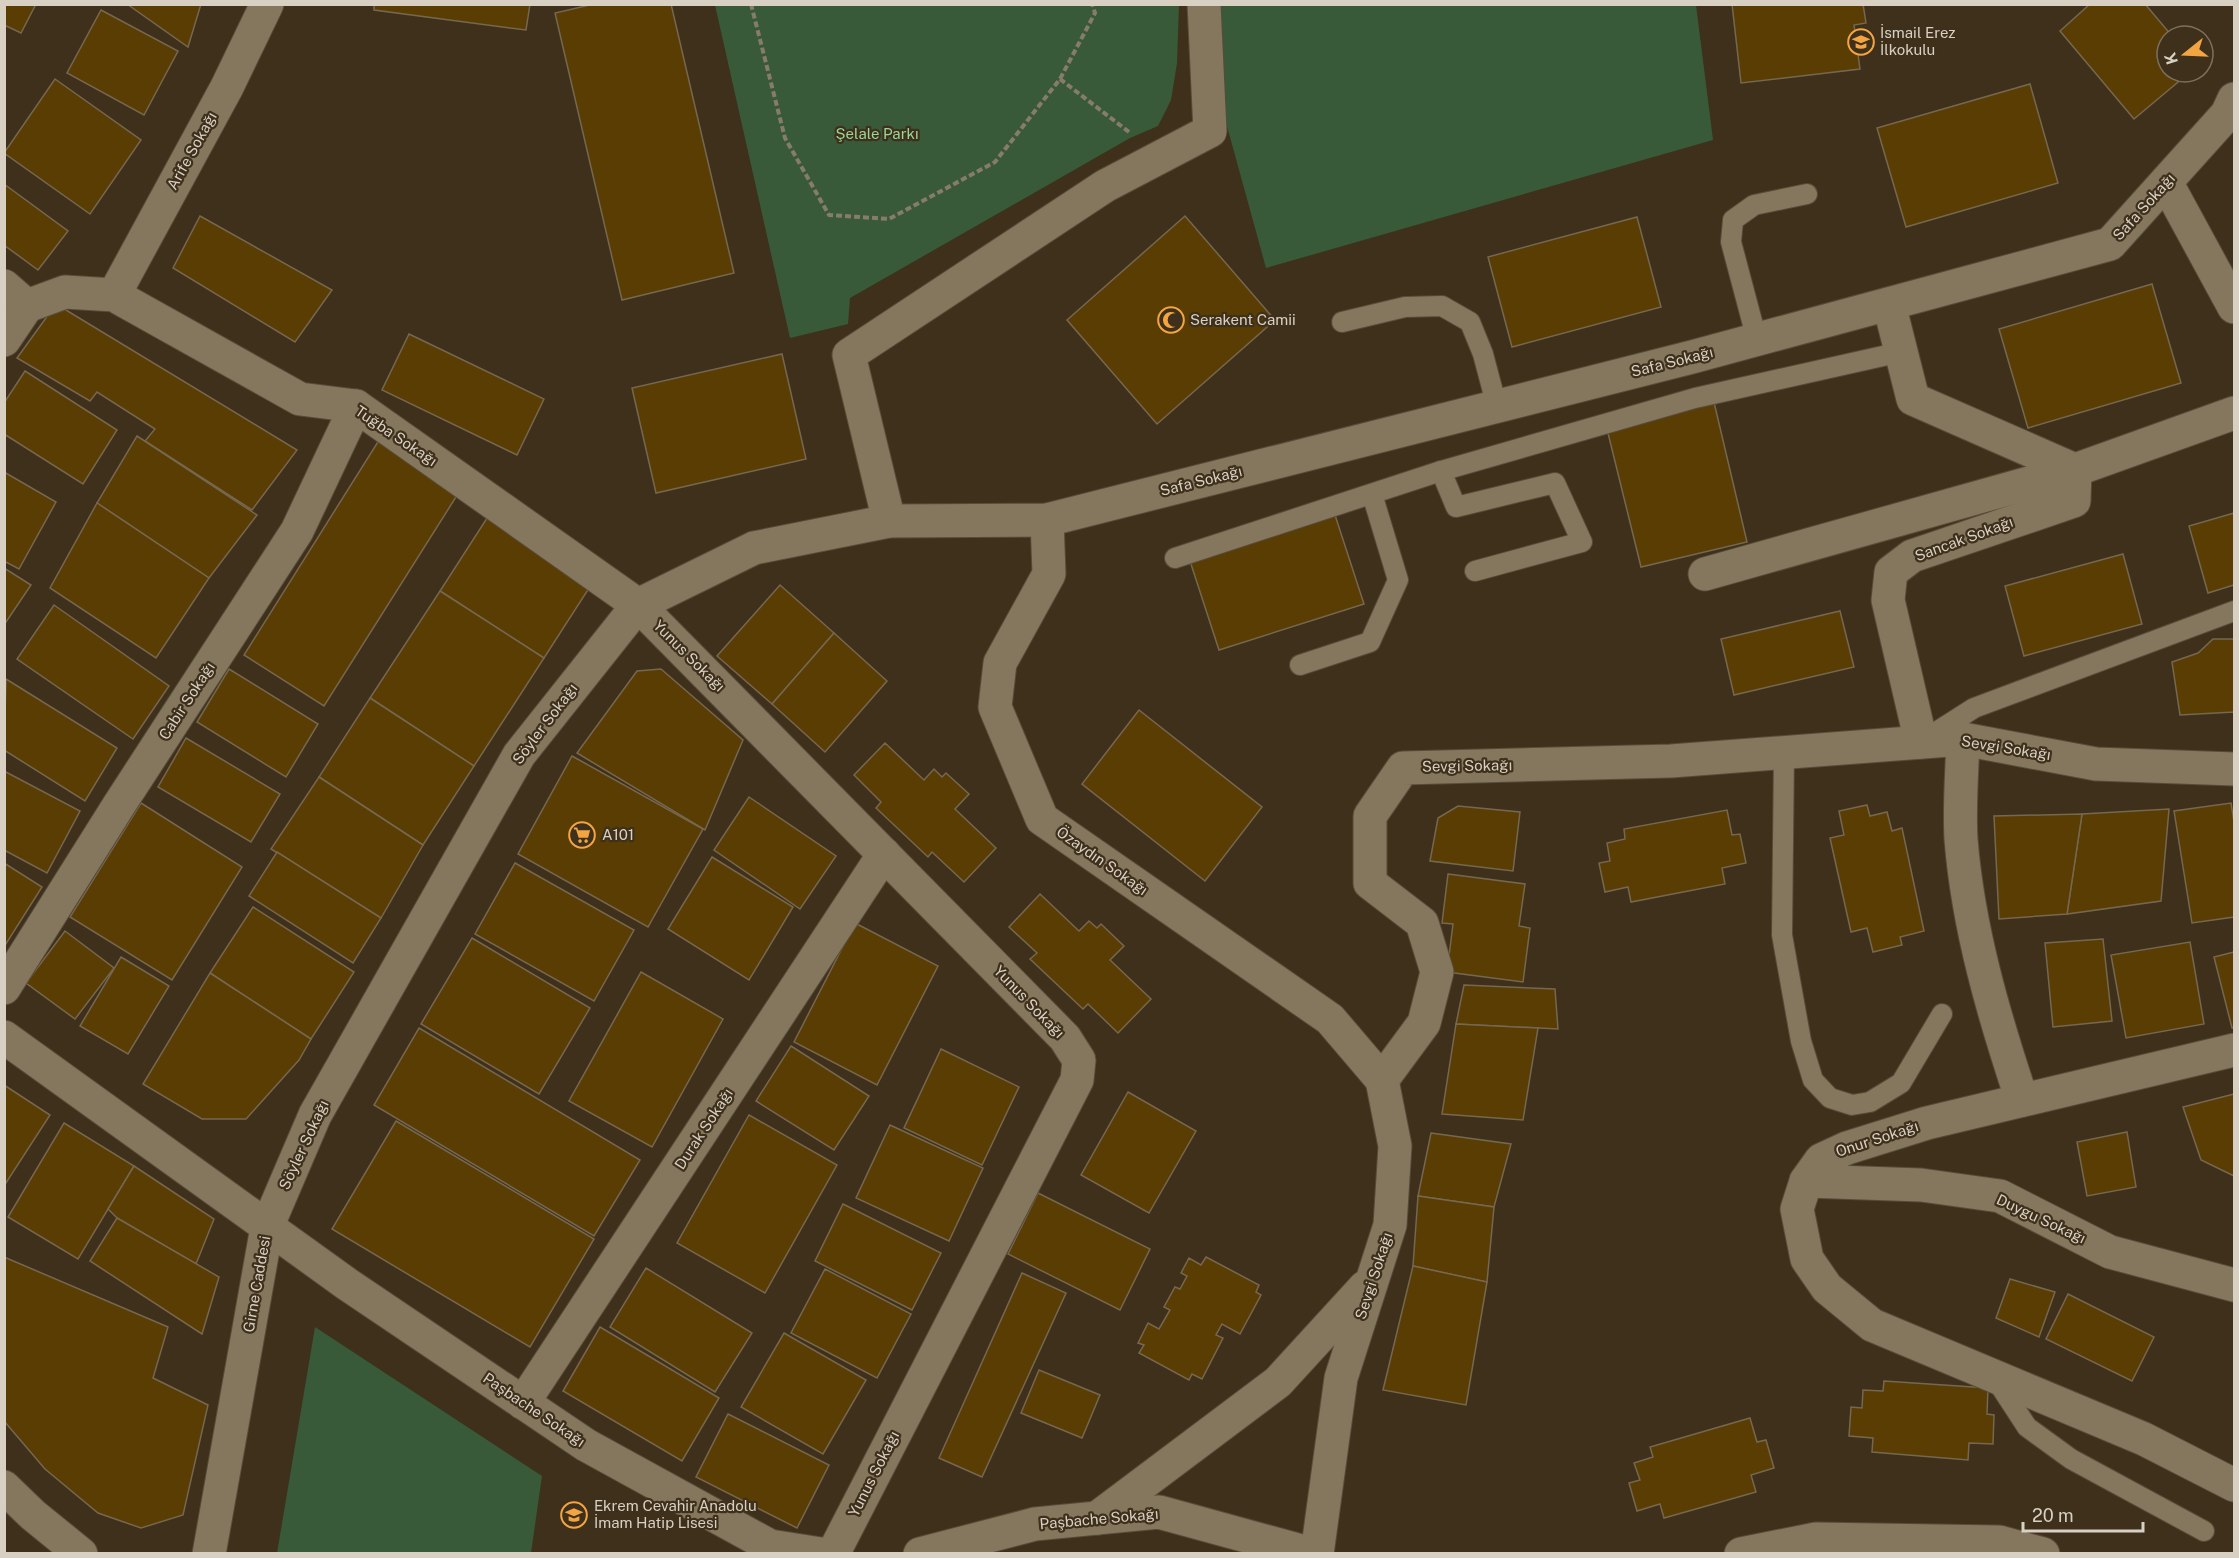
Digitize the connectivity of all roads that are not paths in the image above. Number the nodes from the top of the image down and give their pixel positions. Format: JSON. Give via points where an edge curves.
{"nodes":[{"id":1,"x":267,"y":4,"type":"edge"},
{"id":2,"x":1204,"y":4,"type":"edge"},
{"id":3,"x":2235,"y":99,"type":"edge"},
{"id":4,"x":2166,"y":182,"type":"junction"},
{"id":5,"x":1807,"y":194,"type":"dead end"},
{"id":6,"x":114,"y":295,"type":"junction"},
{"id":7,"x":16,"y":296,"type":"edge"},
{"id":8,"x":1889,"y":304,"type":"junction"},
{"id":9,"x":2235,"y":307,"type":"edge"},
{"id":10,"x":1342,"y":322,"type":"dead end"},
{"id":11,"x":4,"y":340,"type":"edge"},
{"id":12,"x":1757,"y":340,"type":"junction"},
{"id":13,"x":1901,"y":352,"type":"junction"},
{"id":14,"x":356,"y":406,"type":"junction"},
{"id":15,"x":1497,"y":407,"type":"junction"},
{"id":16,"x":2235,"y":413,"type":"edge"},
{"id":17,"x":2075,"y":470,"type":"junction"},
{"id":18,"x":1441,"y":471,"type":"junction"},
{"id":19,"x":1372,"y":494,"type":"junction"},
{"id":20,"x":1047,"y":520,"type":"junction"},
{"id":21,"x":889,"y":521,"type":"junction"},
{"id":22,"x":1175,"y":558,"type":"dead end"},
{"id":23,"x":1475,"y":571,"type":"dead end"},
{"id":24,"x":1705,"y":574,"type":"dead end"},
{"id":25,"x":638,"y":605,"type":"junction"},
{"id":26,"x":2235,"y":611,"type":"edge"},
{"id":27,"x":1300,"y":665,"type":"dead end"},
{"id":28,"x":1963,"y":739,"type":"junction"},
{"id":29,"x":1921,"y":742,"type":"junction"},
{"id":30,"x":1784,"y":753,"type":"junction"},
{"id":31,"x":2235,"y":769,"type":"edge"},
{"id":32,"x":884,"y":854,"type":"junction"},
{"id":33,"x":4,"y":988,"type":"edge"},
{"id":34,"x":1942,"y":1014,"type":"dead end"},
{"id":35,"x":4,"y":1037,"type":"edge"},
{"id":36,"x":2235,"y":1050,"type":"edge"},
{"id":37,"x":1382,"y":1080,"type":"junction"},
{"id":38,"x":2022,"y":1100,"type":"junction"},
{"id":39,"x":1806,"y":1181,"type":"junction"},
{"id":40,"x":267,"y":1227,"type":"junction"},
{"id":41,"x":1373,"y":1278,"type":"junction"},
{"id":42,"x":2235,"y":1285,"type":"edge"},
{"id":43,"x":1995,"y":1378,"type":"junction"},
{"id":44,"x":524,"y":1403,"type":"junction"},
{"id":45,"x":2235,"y":1485,"type":"edge"},
{"id":46,"x":4,"y":1487,"type":"edge"},
{"id":47,"x":1097,"y":1518,"type":"junction"},
{"id":48,"x":2204,"y":1531,"type":"dead end"},
{"id":49,"x":81,"y":1554,"type":"edge"},
{"id":50,"x":209,"y":1554,"type":"edge"},
{"id":51,"x":821,"y":1554,"type":"edge"},
{"id":52,"x":833,"y":1554,"type":"edge"},
{"id":53,"x":920,"y":1554,"type":"edge"},
{"id":54,"x":1315,"y":1554,"type":"edge"},
{"id":55,"x":1741,"y":1554,"type":"edge"},
{"id":56,"x":2043,"y":1554,"type":"edge"}],
"edges":[{"from":1,"to":6,"type":"street","name":"Arife Sokağı","via":[[227,87]]},
{"from":2,"to":21,"type":"street","via":[[1210,131],[1105,186],[849,355]]},
{"from":3,"to":4,"type":"street","name":"Safa Sokağı","via":[[2227,114]]},
{"from":4,"to":8,"type":"street","name":"Safa Sokağı","via":[[2110,244]]},
{"from":4,"to":9,"type":"street"},
{"from":5,"to":12,"type":"lane","via":[[1754,205],[1733,220],[1731,242]]},
{"from":6,"to":7,"type":"street","name":"Tuğba Sokağı","via":[[65,292]]},
{"from":6,"to":14,"type":"street","name":"Tuğba Sokağı","via":[[300,399]]},
{"from":7,"to":11,"type":"street"},
{"from":8,"to":12,"type":"street","name":"Safa Sokağı"},
{"from":8,"to":13,"type":"street"},
{"from":10,"to":15,"type":"lane","via":[[1404,307],[1442,306],[1470,322]]},
{"from":12,"to":15,"type":"street","name":"Safa Sokağı"},
{"from":13,"to":17,"type":"street","via":[[1913,399]]},
{"from":13,"to":18,"type":"lane","via":[[1695,398]]},
{"from":14,"to":25,"type":"street","name":"Tuğba Sokağı"},
{"from":14,"to":33,"type":"street","name":"Cabir Sokağı","via":[[297,531]]},
{"from":15,"to":20,"type":"street","name":"Safa Sokağı"},
{"from":16,"to":17,"type":"street"},
{"from":17,"to":24,"type":"street"},
{"from":17,"to":29,"type":"street","name":"Sancak Sokağı","via":[[2074,501],[1912,556],[1891,572],[1888,600]]},
{"from":18,"to":19,"type":"lane"},
{"from":18,"to":23,"type":"lane","via":[[1456,507],[1555,483],[1582,542]]},
{"from":19,"to":22,"type":"lane"},
{"from":19,"to":27,"type":"lane","via":[[1398,580],[1370,642]]},
{"from":20,"to":21,"type":"street","name":"Söyler Sokağı"},
{"from":20,"to":37,"type":"street","name":"Özaydın Sokağı","via":[[1049,574],[1000,663],[995,707],[1042,819],[1330,1019]]},
{"from":21,"to":25,"type":"street","name":"Söyler Sokağı","via":[[754,548]]},
{"from":25,"to":32,"type":"street","name":"Yunus Sokağı"},
{"from":25,"to":40,"type":"street","name":"Söyler Sokağı","via":[[519,755],[315,1115]]},
{"from":26,"to":29,"type":"lane","via":[[1974,708]]},
{"from":28,"to":29,"type":"street","name":"Sevgi Sokağı"},
{"from":28,"to":31,"type":"street","name":"Sevgi Sokağı","via":[[2096,764]]},
{"from":28,"to":38,"type":"street","via":[[1961,838],[1974,933]]},
{"from":29,"to":30,"type":"street","name":"Sevgi Sokağı"},
{"from":30,"to":34,"type":"lane","via":[[1782,935],[1801,1041],[1813,1080],[1830,1098],[1852,1105],[1870,1102],[1901,1083]]},
{"from":30,"to":37,"type":"street","name":"Sevgi Sokağı","via":[[1671,761],[1402,768],[1370,816],[1370,883],[1422,923],[1437,972],[1424,1023]]},
{"from":32,"to":44,"type":"street","name":"Durak Sokağı"},
{"from":32,"to":52,"type":"street","name":"Yunus Sokağı","via":[[1065,1038],[1079,1060],[1077,1080]]},
{"from":35,"to":40,"type":"street","name":"Girne Caddesi"},
{"from":36,"to":38,"type":"street","name":"Onur Sokağı"},
{"from":37,"to":41,"type":"street","name":"Sevgi Sokağı","via":[[1395,1146],[1390,1225]]},
{"from":38,"to":39,"type":"street","name":"Onur Sokağı","via":[[1847,1148],[1821,1160]]},
{"from":39,"to":42,"type":"street","name":"Duygu Sokağı","via":[[1921,1185],[2000,1196],[2110,1252]]},
{"from":39,"to":43,"type":"street","name":"Onur Sokağı","via":[[1797,1209],[1808,1259],[1827,1288],[1872,1325]]},
{"from":40,"to":44,"type":"street","name":"Paşbache Sokağı"},
{"from":40,"to":50,"type":"street","name":"Girne Caddesi"},
{"from":41,"to":47,"type":"street","via":[[1278,1382]]},
{"from":41,"to":54,"type":"street","name":"Sevgi Sokağı","via":[[1341,1377]]},
{"from":43,"to":45,"type":"street","name":"Onur Sokağı","via":[[2144,1439]]},
{"from":43,"to":48,"type":"lane","via":[[2027,1427],[2071,1459]]},
{"from":44,"to":51,"type":"street","name":"Paşbache Sokağı","via":[[586,1445],[770,1546]]},
{"from":46,"to":49,"type":"street"},
{"from":47,"to":53,"type":"street","name":"Paşbache Sokağı","via":[[1035,1524]]},
{"from":47,"to":54,"type":"street","name":"Paşbache Sokağı","via":[[1159,1512]]},
{"from":55,"to":56,"type":"street","via":[[1816,1539],[1999,1542]]}]}
